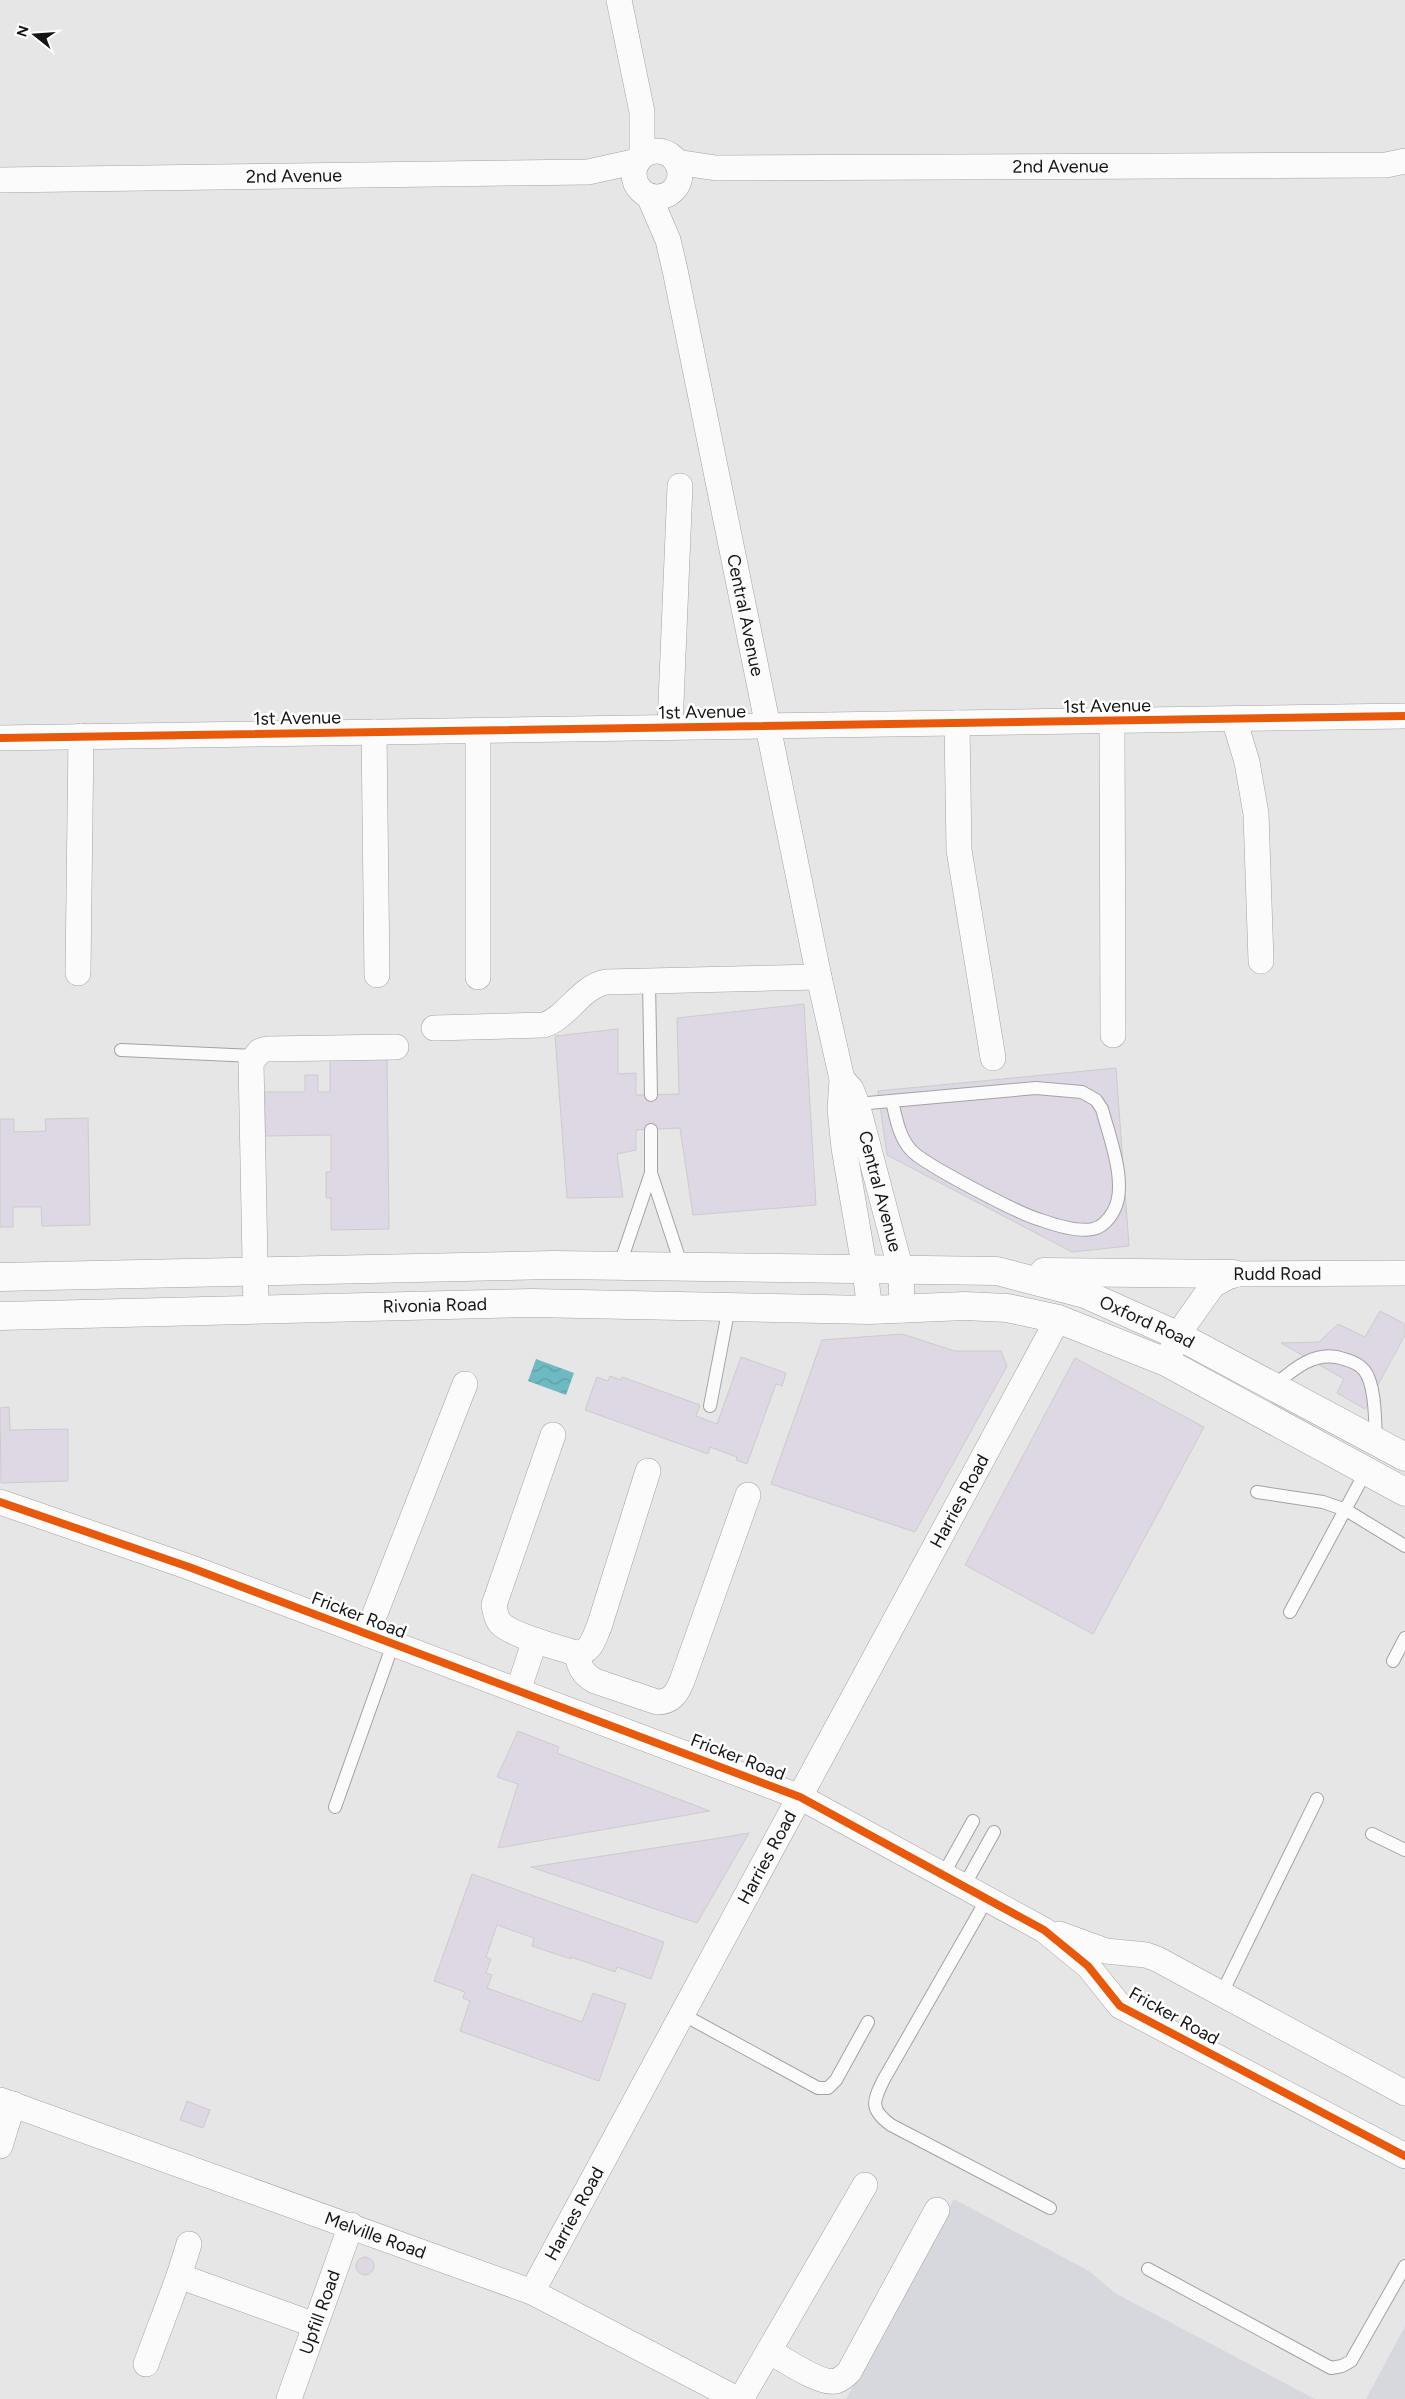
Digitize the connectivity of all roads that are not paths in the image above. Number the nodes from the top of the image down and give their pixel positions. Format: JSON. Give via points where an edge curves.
{"nodes":[{"id":1,"x":619,"y":0,"type":"edge"},
{"id":2,"x":1405,"y":161,"type":"edge"},
{"id":3,"x":656,"y":173,"type":"junction"},
{"id":4,"x":0,"y":180,"type":"edge"},
{"id":5,"x":680,"y":486,"type":"dead end"},
{"id":6,"x":1405,"y":716,"type":"edge"},
{"id":7,"x":1234,"y":719,"type":"junction"},
{"id":8,"x":1112,"y":721,"type":"junction"},
{"id":9,"x":957,"y":723,"type":"junction"},
{"id":10,"x":769,"y":726,"type":"junction"},
{"id":11,"x":1405,"y":726,"type":"edge"},
{"id":12,"x":670,"y":728,"type":"junction"},
{"id":13,"x":478,"y":731,"type":"junction"},
{"id":14,"x":374,"y":732,"type":"junction"},
{"id":15,"x":81,"y":736,"type":"junction"},
{"id":16,"x":0,"y":738,"type":"edge"},
{"id":17,"x":1261,"y":961,"type":"dead end"},
{"id":18,"x":78,"y":973,"type":"dead end"},
{"id":19,"x":377,"y":975,"type":"dead end"},
{"id":20,"x":478,"y":977,"type":"dead end"},
{"id":21,"x":818,"y":977,"type":"junction"},
{"id":22,"x":649,"y":981,"type":"junction"},
{"id":23,"x":434,"y":1028,"type":"dead end"},
{"id":24,"x":1113,"y":1036,"type":"dead end"},
{"id":25,"x":396,"y":1047,"type":"dead end"},
{"id":26,"x":121,"y":1050,"type":"dead end"},
{"id":27,"x":254,"y":1056,"type":"junction"},
{"id":28,"x":992,"y":1058,"type":"dead end"},
{"id":29,"x":842,"y":1079,"type":"junction"},
{"id":30,"x":651,"y":1095,"type":"dead end"},
{"id":31,"x":892,"y":1101,"type":"junction"},
{"id":32,"x":857,"y":1104,"type":"junction"},
{"id":33,"x":651,"y":1130,"type":"dead end"},
{"id":34,"x":651,"y":1173,"type":"junction"},
{"id":35,"x":619,"y":1267,"type":"junction"},
{"id":36,"x":682,"y":1268,"type":"junction"},
{"id":37,"x":866,"y":1271,"type":"junction"},
{"id":38,"x":901,"y":1271,"type":"junction"},
{"id":39,"x":997,"y":1271,"type":"junction"},
{"id":40,"x":255,"y":1272,"type":"junction"},
{"id":41,"x":1405,"y":1273,"type":"edge"},
{"id":42,"x":1233,"y":1274,"type":"junction"},
{"id":43,"x":0,"y":1277,"type":"edge"},
{"id":44,"x":729,"y":1307,"type":"junction"},
{"id":45,"x":256,"y":1310,"type":"junction"},
{"id":46,"x":870,"y":1310,"type":"junction"},
{"id":47,"x":902,"y":1310,"type":"junction"},
{"id":48,"x":0,"y":1316,"type":"edge"},
{"id":49,"x":1058,"y":1319,"type":"junction"},
{"id":50,"x":1179,"y":1336,"type":"junction"},
{"id":51,"x":1166,"y":1362,"type":"junction"},
{"id":52,"x":465,"y":1384,"type":"dead end"},
{"id":53,"x":1273,"y":1386,"type":"junction"},
{"id":54,"x":710,"y":1406,"type":"dead end"},
{"id":55,"x":553,"y":1435,"type":"dead end"},
{"id":56,"x":1376,"y":1442,"type":"junction"},
{"id":57,"x":1405,"y":1457,"type":"edge"},
{"id":58,"x":648,"y":1470,"type":"dead end"},
{"id":59,"x":1366,"y":1470,"type":"junction"},
{"id":60,"x":1257,"y":1492,"type":"dead end"},
{"id":61,"x":1405,"y":1492,"type":"edge"},
{"id":62,"x":748,"y":1495,"type":"dead end"},
{"id":63,"x":0,"y":1502,"type":"edge"},
{"id":64,"x":1346,"y":1510,"type":"junction"},
{"id":65,"x":1405,"y":1546,"type":"edge"},
{"id":66,"x":1290,"y":1612,"type":"dead end"},
{"id":67,"x":367,"y":1634,"type":"junction"},
{"id":68,"x":1405,"y":1638,"type":"edge"},
{"id":69,"x":535,"y":1640,"type":"junction"},
{"id":70,"x":393,"y":1644,"type":"junction"},
{"id":71,"x":576,"y":1654,"type":"junction"},
{"id":72,"x":1393,"y":1660,"type":"dead end"},
{"id":73,"x":518,"y":1691,"type":"junction"},
{"id":74,"x":800,"y":1796,"type":"junction"},
{"id":75,"x":1317,"y":1799,"type":"dead end"},
{"id":76,"x":335,"y":1807,"type":"dead end"},
{"id":77,"x":973,"y":1821,"type":"dead end"},
{"id":78,"x":994,"y":1832,"type":"dead end"},
{"id":79,"x":1372,"y":1834,"type":"dead end"},
{"id":80,"x":1405,"y":1850,"type":"edge"},
{"id":81,"x":953,"y":1880,"type":"junction"},
{"id":82,"x":987,"y":1898,"type":"junction"},
{"id":83,"x":1044,"y":1930,"type":"junction"},
{"id":84,"x":1222,"y":1993,"type":"junction"},
{"id":85,"x":682,"y":2014,"type":"junction"},
{"id":86,"x":868,"y":2022,"type":"dead end"},
{"id":87,"x":1405,"y":2093,"type":"edge"},
{"id":88,"x":6,"y":2102,"type":"edge"},
{"id":89,"x":0,"y":2146,"type":"edge"},
{"id":90,"x":1405,"y":2156,"type":"edge"},
{"id":91,"x":865,"y":2185,"type":"dead end"},
{"id":92,"x":1050,"y":2208,"type":"dead end"},
{"id":93,"x":937,"y":2210,"type":"dead end"},
{"id":94,"x":351,"y":2225,"type":"junction"},
{"id":95,"x":189,"y":2244,"type":"dead end"},
{"id":96,"x":1405,"y":2266,"type":"edge"},
{"id":97,"x":1148,"y":2269,"type":"dead end"},
{"id":98,"x":179,"y":2276,"type":"junction"},
{"id":99,"x":532,"y":2292,"type":"junction"},
{"id":100,"x":316,"y":2325,"type":"junction"},
{"id":101,"x":769,"y":2352,"type":"junction"},
{"id":102,"x":146,"y":2364,"type":"dead end"},
{"id":103,"x":289,"y":2399,"type":"edge"},
{"id":104,"x":737,"y":2399,"type":"edge"},
{"id":105,"x":741,"y":2399,"type":"edge"}],
"edges":[{"from":1,"to":3,"type":"street","name":"Central Avenue"},
{"from":2,"to":3,"type":"street","name":"2nd Avenue","via":[[1386,165],[716,168]]},
{"from":3,"to":4,"type":"street","name":"2nd Avenue"},
{"from":3,"to":10,"type":"street","name":"Central Avenue"},
{"from":5,"to":12,"type":"street"},
{"from":6,"to":7,"type":"street","name":"1st Avenue"},
{"from":6,"to":11,"type":"street"},
{"from":7,"to":8,"type":"street","name":"1st Avenue"},
{"from":7,"to":17,"type":"street","via":[[1247,762],[1256,814]]},
{"from":8,"to":9,"type":"street","name":"1st Avenue"},
{"from":8,"to":24,"type":"street"},
{"from":9,"to":10,"type":"street","name":"1st Avenue"},
{"from":9,"to":28,"type":"street","via":[[959,850]]},
{"from":10,"to":12,"type":"street","name":"1st Avenue"},
{"from":10,"to":21,"type":"street","name":"Central Avenue"},
{"from":12,"to":13,"type":"street","name":"1st Avenue"},
{"from":13,"to":14,"type":"street","name":"1st Avenue"},
{"from":13,"to":20,"type":"street"},
{"from":14,"to":15,"type":"street","name":"1st Avenue"},
{"from":14,"to":19,"type":"street"},
{"from":15,"to":16,"type":"street","name":"1st Avenue"},
{"from":15,"to":18,"type":"street"},
{"from":21,"to":22,"type":"street"},
{"from":21,"to":29,"type":"street","name":"Central Avenue"},
{"from":22,"to":23,"type":"street","via":[[599,983],[557,1019],[544,1025]]},
{"from":22,"to":30,"type":"lane"},
{"from":25,"to":27,"type":"street","via":[[267,1049]]},
{"from":26,"to":27,"type":"lane"},
{"from":27,"to":40,"type":"street","via":[[249,1071]]},
{"from":29,"to":32,"type":"street","name":"Central Avenue","via":[[851,1089]]},
{"from":29,"to":37,"type":"street","name":"Central Avenue","via":[[840,1102],[844,1148]]},
{"from":31,"to":31,"type":"lane","via":[[1036,1088],[1082,1092],[1102,1108],[1119,1176],[1114,1211],[1105,1223],[1094,1229],[1083,1229],[1040,1220],[1009,1206],[911,1150],[902,1137]]},
{"from":31,"to":32,"type":"lane"},
{"from":32,"to":38,"type":"street","name":"Central Avenue"},
{"from":33,"to":34,"type":"lane"},
{"from":34,"to":35,"type":"lane"},
{"from":34,"to":36,"type":"lane"},
{"from":35,"to":36,"type":"main road","name":"Rivonia Road"},
{"from":35,"to":40,"type":"main road","name":"Rivonia Road","via":[[553,1265]]},
{"from":36,"to":37,"type":"main road","name":"Rivonia Road"},
{"from":37,"to":38,"type":"main road","name":"Oxford Road"},
{"from":37,"to":46,"type":"street","name":"Central Avenue"},
{"from":38,"to":39,"type":"main road","name":"Oxford Road"},
{"from":38,"to":47,"type":"street","name":"Central Avenue"},
{"from":39,"to":42,"type":"main road"},
{"from":39,"to":50,"type":"main road","name":"Oxford Road","via":[[1085,1294]]},
{"from":40,"to":43,"type":"main road","name":"Rivonia Road"},
{"from":40,"to":45,"type":"street"},
{"from":41,"to":42,"type":"street","name":"Rudd Road"},
{"from":42,"to":50,"type":"street","name":"Rudd Road","via":[[1213,1285]]},
{"from":44,"to":45,"type":"main road","name":"Rivonia Road","via":[[532,1303]]},
{"from":44,"to":46,"type":"main road","name":"Rivonia Road"},
{"from":44,"to":54,"type":"lane"},
{"from":45,"to":48,"type":"main road","name":"Rivonia Road"},
{"from":46,"to":47,"type":"main road","name":"Oxford Road"},
{"from":47,"to":49,"type":"main road","name":"Oxford Road","via":[[965,1306],[1007,1308]]},
{"from":49,"to":51,"type":"main road","name":"Oxford Road"},
{"from":49,"to":74,"type":"street","name":"Harries Road"},
{"from":50,"to":51,"type":"street","name":"Rudd Road"},
{"from":50,"to":53,"type":"main road","name":"Oxford Road"},
{"from":51,"to":59,"type":"main road","name":"Oxford Road"},
{"from":52,"to":67,"type":"street"},
{"from":53,"to":56,"type":"main road","name":"Oxford Road"},
{"from":53,"to":56,"type":"lane","via":[[1309,1360],[1324,1356],[1340,1357],[1355,1363],[1365,1370],[1371,1385]]},
{"from":55,"to":69,"type":"street","via":[[494,1605],[498,1622]]},
{"from":56,"to":57,"type":"main road","name":"Oxford Road"},
{"from":58,"to":71,"type":"street","via":[[593,1641],[583,1653]]},
{"from":59,"to":61,"type":"main road","name":"Oxford Road"},
{"from":59,"to":64,"type":"lane"},
{"from":60,"to":64,"type":"lane","via":[[1308,1498]]},
{"from":62,"to":71,"type":"street","via":[[682,1681],[673,1698],[657,1702],[595,1681],[581,1669]]},
{"from":63,"to":67,"type":"street","name":"Fricker Road","via":[[189,1567]]},
{"from":64,"to":65,"type":"lane"},
{"from":64,"to":66,"type":"lane"},
{"from":67,"to":70,"type":"street","name":"Fricker Road"},
{"from":68,"to":72,"type":"lane"},
{"from":69,"to":71,"type":"street"},
{"from":69,"to":73,"type":"street"},
{"from":70,"to":73,"type":"street","name":"Fricker Road"},
{"from":70,"to":76,"type":"lane"},
{"from":73,"to":74,"type":"street","name":"Fricker Road"},
{"from":74,"to":81,"type":"street","name":"Fricker Road"},
{"from":74,"to":85,"type":"street","name":"Harries Road"},
{"from":75,"to":84,"type":"lane"},
{"from":77,"to":81,"type":"lane"},
{"from":78,"to":81,"type":"lane"},
{"from":79,"to":80,"type":"lane"},
{"from":81,"to":82,"type":"street","name":"Fricker Road"},
{"from":82,"to":83,"type":"street","name":"Fricker Road"},
{"from":82,"to":92,"type":"lane","via":[[884,2079],[875,2096],[874,2107],[880,2117],[891,2125]]},
{"from":83,"to":84,"type":"street","name":"Fricker Road","via":[[1106,1951],[1146,1955]]},
{"from":83,"to":90,"type":"street","name":"Fricker Road","via":[[1088,1966],[1120,2006]]},
{"from":84,"to":87,"type":"street","name":"Fricker Road"},
{"from":85,"to":86,"type":"lane","via":[[818,2088],[828,2088],[836,2080]]},
{"from":85,"to":99,"type":"street","name":"Harries Road"},
{"from":88,"to":89,"type":"street"},
{"from":88,"to":94,"type":"street","name":"Melville Road"},
{"from":91,"to":101,"type":"street"},
{"from":93,"to":101,"type":"street","via":[[842,2378],[828,2381],[819,2378]]},
{"from":94,"to":99,"type":"street","name":"Melville Road"},
{"from":94,"to":100,"type":"street","name":"Upfill Road"},
{"from":95,"to":98,"type":"street"},
{"from":96,"to":97,"type":"lane","via":[[1351,2361],[1331,2368]]},
{"from":98,"to":100,"type":"street"},
{"from":98,"to":102,"type":"street"},
{"from":99,"to":104,"type":"street","name":"Melville Road"},
{"from":100,"to":103,"type":"street","name":"Upfill Road"},
{"from":101,"to":105,"type":"street"}]}
